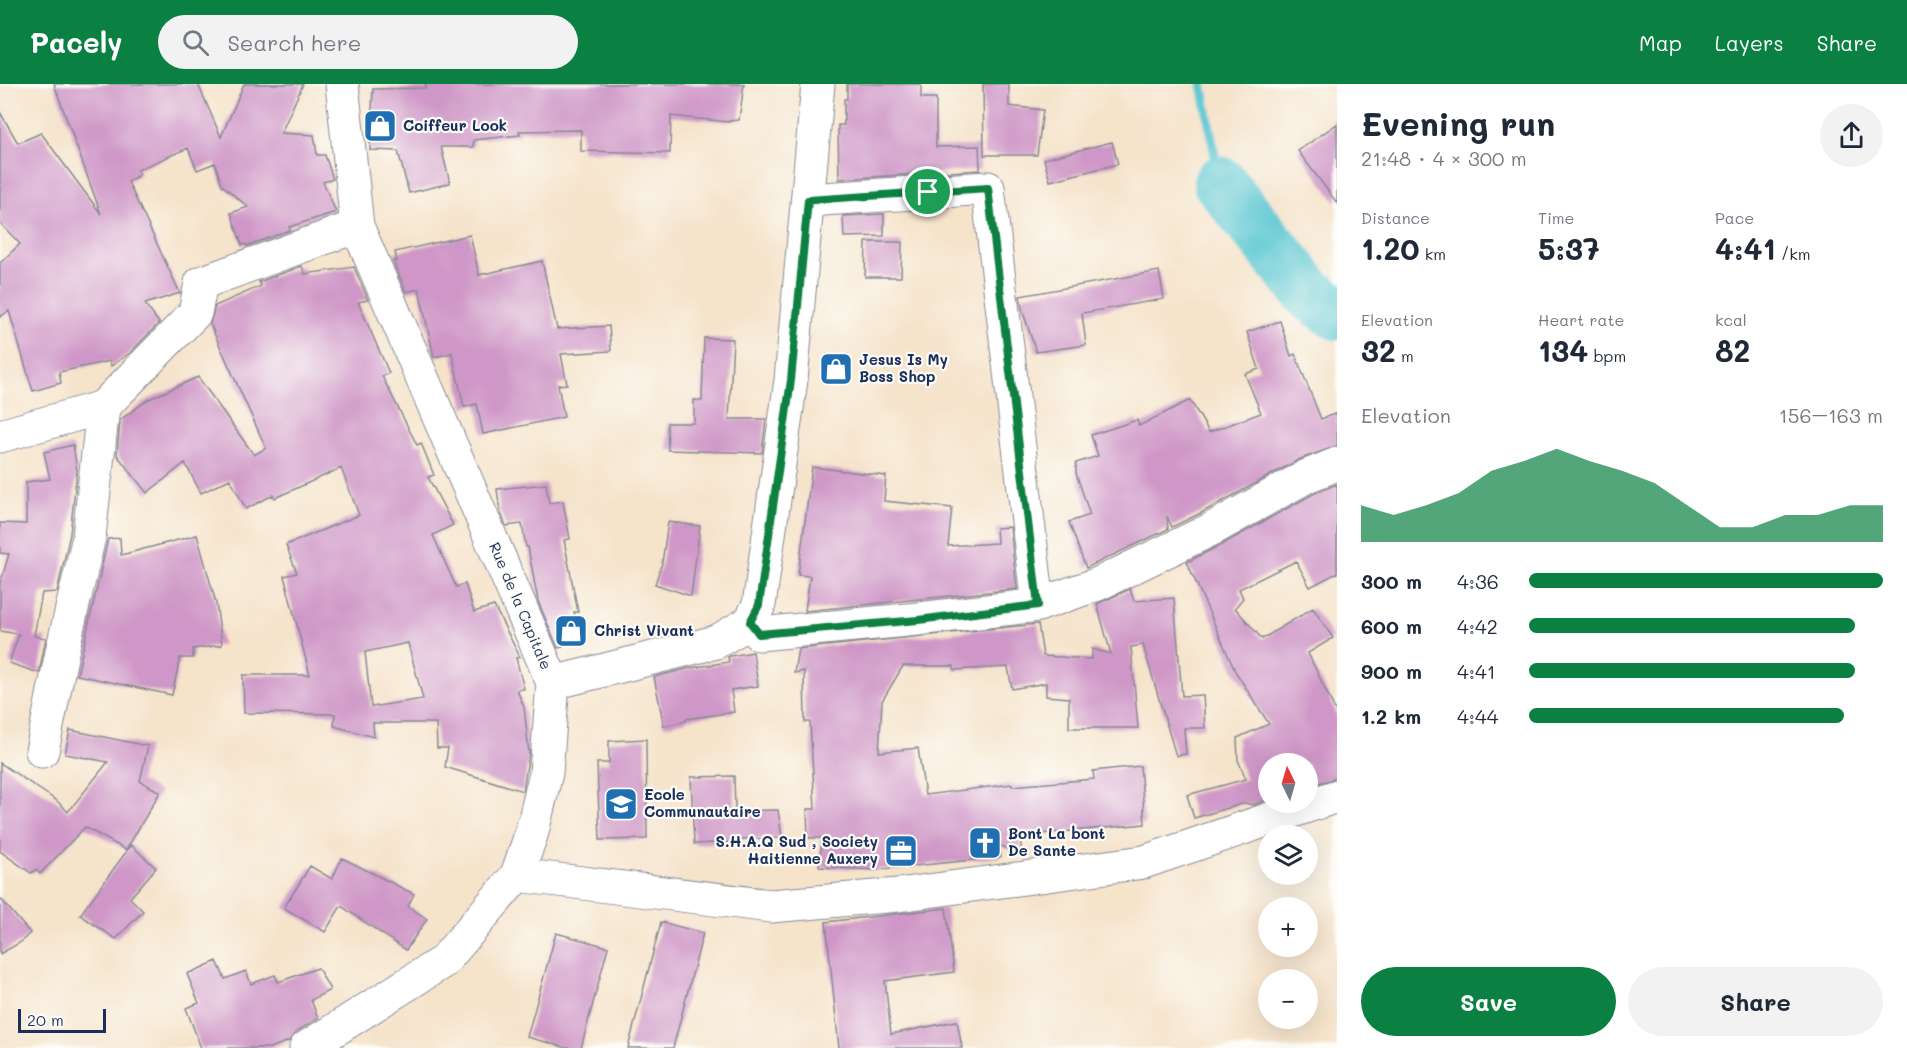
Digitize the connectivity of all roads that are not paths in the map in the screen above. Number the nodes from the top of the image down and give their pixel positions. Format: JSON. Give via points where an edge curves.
{"nodes":[{"id":1,"x":342,"y":84,"type":"edge"},
{"id":2,"x":818,"y":84,"type":"edge"},
{"id":3,"x":808,"y":200,"type":"junction"},
{"id":4,"x":357,"y":226,"type":"junction"},
{"id":5,"x":103,"y":407,"type":"junction"},
{"id":6,"x":0,"y":436,"type":"edge"},
{"id":7,"x":1337,"y":464,"type":"edge"},
{"id":8,"x":1038,"y":605,"type":"junction"},
{"id":9,"x":750,"y":622,"type":"junction"},
{"id":10,"x":553,"y":683,"type":"junction"},
{"id":11,"x":42,"y":751,"type":"dead end"},
{"id":12,"x":1337,"y":796,"type":"edge"},
{"id":13,"x":517,"y":876,"type":"junction"},
{"id":14,"x":306,"y":1048,"type":"edge"}],
"edges":[{"from":1,"to":4,"type":"street","name":"Rue de la Capitale"},
{"from":2,"to":3,"type":"street"},
{"from":3,"to":8,"type":"street","via":[[988,188]]},
{"from":3,"to":9,"type":"street","via":[[791,380],[759,605]]},
{"from":4,"to":5,"type":"street","via":[[201,283],[195,313]]},
{"from":4,"to":10,"type":"street","name":"Rue de la Capitale"},
{"from":5,"to":6,"type":"street"},
{"from":5,"to":11,"type":"street","via":[[88,537]]},
{"from":7,"to":8,"type":"street","via":[[1108,579]]},
{"from":8,"to":9,"type":"street","via":[[759,634]]},
{"from":9,"to":10,"type":"street","via":[[716,642]]},
{"from":10,"to":13,"type":"street","name":"Rue de la Capitale","via":[[546,773]]},
{"from":12,"to":13,"type":"street","via":[[1144,862],[898,895],[771,906]]},
{"from":13,"to":14,"type":"street","name":"Rue de la Capitale","via":[[444,961]]}]}
